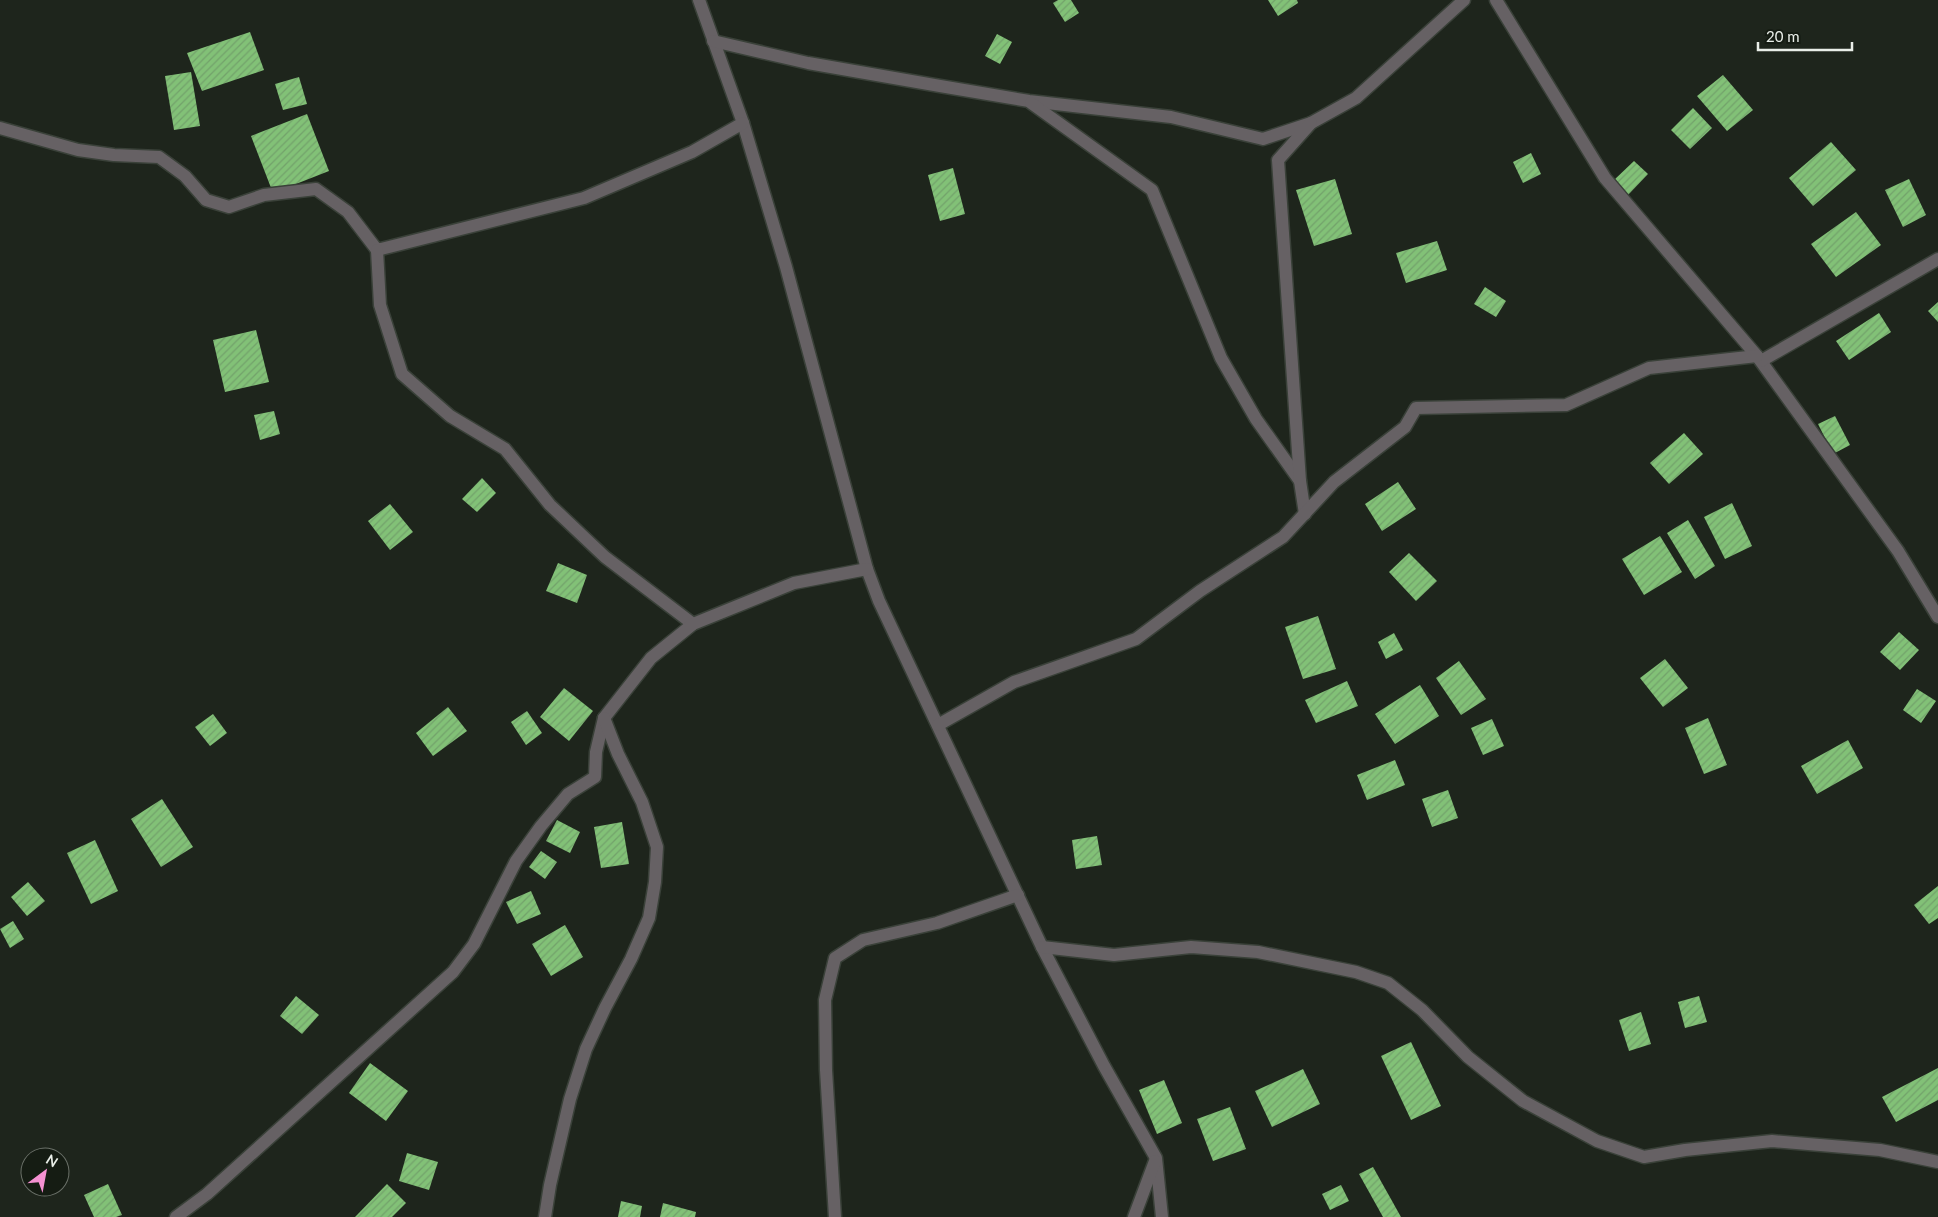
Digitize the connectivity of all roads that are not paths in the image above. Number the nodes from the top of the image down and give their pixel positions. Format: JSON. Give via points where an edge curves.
{"nodes":[{"id":1,"x":699,"y":0,"type":"edge"},
{"id":2,"x":1464,"y":0,"type":"edge"},
{"id":3,"x":1496,"y":0,"type":"edge"},
{"id":4,"x":713,"y":41,"type":"junction"},
{"id":5,"x":1029,"y":101,"type":"junction"},
{"id":6,"x":743,"y":123,"type":"junction"},
{"id":7,"x":1311,"y":123,"type":"junction"},
{"id":8,"x":0,"y":128,"type":"edge"},
{"id":9,"x":377,"y":250,"type":"junction"},
{"id":10,"x":1938,"y":259,"type":"edge"},
{"id":11,"x":1759,"y":359,"type":"junction"},
{"id":12,"x":1300,"y":481,"type":"junction"},
{"id":13,"x":1305,"y":514,"type":"junction"},
{"id":14,"x":867,"y":569,"type":"junction"},
{"id":15,"x":1938,"y":617,"type":"edge"},
{"id":16,"x":693,"y":624,"type":"junction"},
{"id":17,"x":604,"y":718,"type":"junction"},
{"id":18,"x":938,"y":725,"type":"junction"},
{"id":19,"x":1018,"y":896,"type":"junction"},
{"id":20,"x":1042,"y":947,"type":"junction"},
{"id":21,"x":1156,"y":1158,"type":"junction"},
{"id":22,"x":1938,"y":1162,"type":"edge"},
{"id":23,"x":176,"y":1217,"type":"edge"},
{"id":24,"x":545,"y":1217,"type":"edge"},
{"id":25,"x":836,"y":1217,"type":"edge"},
{"id":26,"x":1134,"y":1217,"type":"edge"},
{"id":27,"x":1162,"y":1217,"type":"edge"}],
"edges":[{"from":1,"to":4,"type":"street"},
{"from":2,"to":7,"type":"street","via":[[1356,98]]},
{"from":3,"to":11,"type":"street","via":[[1604,178]]},
{"from":4,"to":5,"type":"street","via":[[808,63]]},
{"from":4,"to":6,"type":"street"},
{"from":5,"to":7,"type":"street","via":[[1171,117],[1263,139]]},
{"from":5,"to":12,"type":"street","via":[[1152,190],[1221,358],[1256,419]]},
{"from":6,"to":9,"type":"street","via":[[692,152],[584,198]]},
{"from":6,"to":14,"type":"street","via":[[786,267]]},
{"from":7,"to":12,"type":"street","via":[[1278,160]]},
{"from":8,"to":9,"type":"street","via":[[78,150],[159,158],[185,176],[206,200],[229,206],[264,195],[316,189],[348,212]]},
{"from":9,"to":16,"type":"street","via":[[380,305],[402,374],[450,416],[505,449],[550,505],[605,557]]},
{"from":10,"to":11,"type":"street"},
{"from":11,"to":13,"type":"street","via":[[1649,368],[1566,406],[1416,408],[1404,427],[1334,482]]},
{"from":11,"to":15,"type":"street","via":[[1898,552]]},
{"from":12,"to":13,"type":"street"},
{"from":13,"to":18,"type":"street","via":[[1283,537],[1200,591],[1136,639],[1014,682]]},
{"from":14,"to":16,"type":"street","via":[[794,582]]},
{"from":14,"to":18,"type":"street"},
{"from":16,"to":17,"type":"street","via":[[651,658]]},
{"from":17,"to":23,"type":"street","via":[[596,752],[595,777],[568,794],[541,826],[516,861],[474,944],[453,972],[214,1188]]},
{"from":17,"to":24,"type":"street","via":[[642,802],[657,847],[655,882],[649,918],[586,1049],[570,1099]]},
{"from":18,"to":19,"type":"street"},
{"from":19,"to":20,"type":"street"},
{"from":19,"to":25,"type":"street","via":[[937,923],[863,940],[835,958],[825,1010]]},
{"from":20,"to":21,"type":"street"},
{"from":20,"to":22,"type":"street","via":[[1114,955],[1191,947],[1258,952],[1356,972],[1388,983],[1422,1010],[1468,1057],[1523,1101],[1597,1140],[1644,1157],[1772,1141],[1880,1150]]},
{"from":21,"to":26,"type":"street"},
{"from":21,"to":27,"type":"street"}]}
